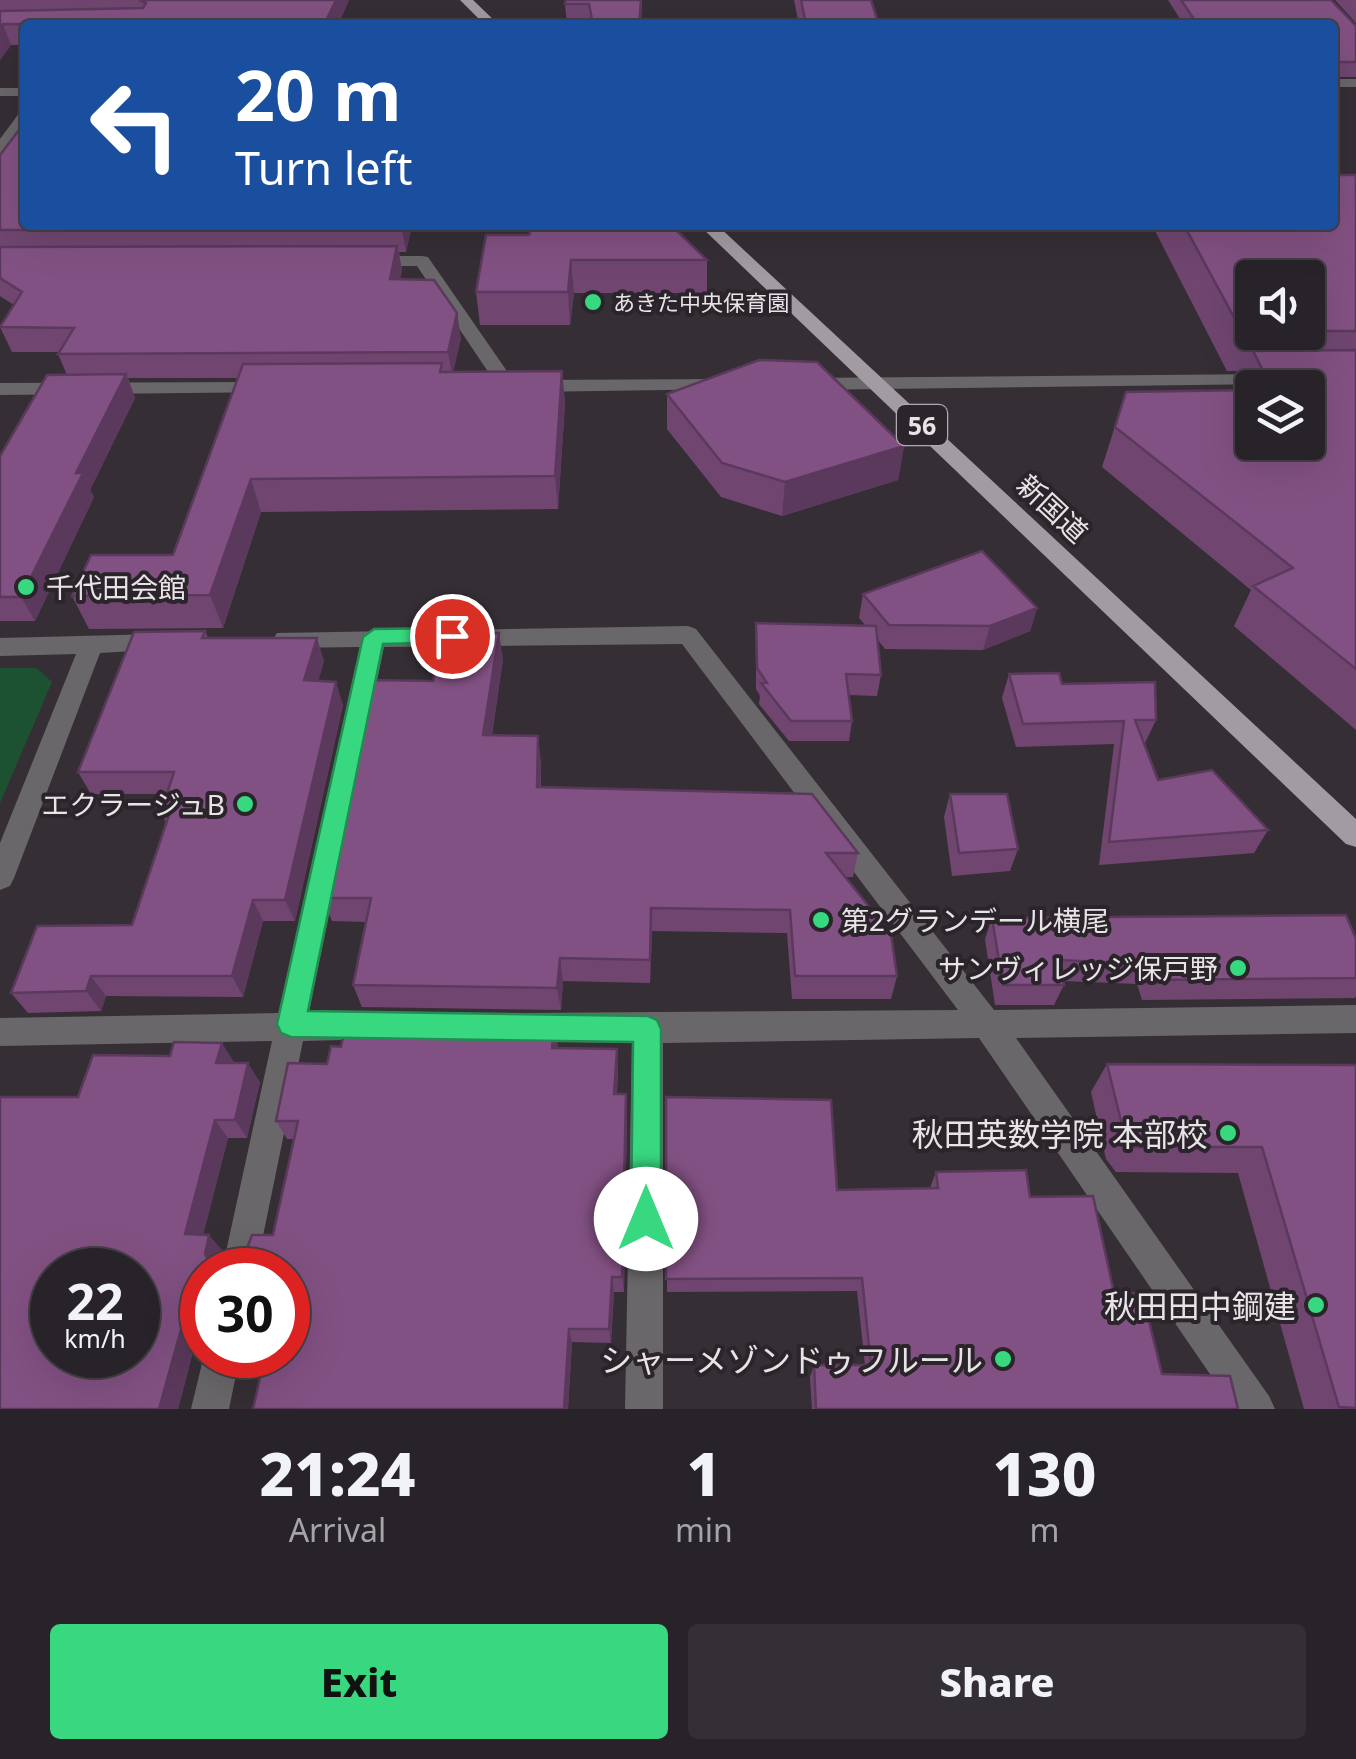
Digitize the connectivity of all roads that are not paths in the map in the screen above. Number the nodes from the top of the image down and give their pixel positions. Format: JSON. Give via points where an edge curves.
{"nodes":[{"id":1,"x":466,"y":0,"type":"edge"},
{"id":2,"x":487,"y":20,"type":"edge"},
{"id":3,"x":20,"y":122,"type":"edge"},
{"id":4,"x":0,"y":150,"type":"edge"},
{"id":5,"x":712,"y":230,"type":"edge"},
{"id":6,"x":345,"y":262,"type":"edge"},
{"id":7,"x":1235,"y":381,"type":"edge"},
{"id":8,"x":780,"y":384,"type":"edge"},
{"id":9,"x":878,"y":384,"type":"junction"},
{"id":10,"x":742,"y":385,"type":"edge"},
{"id":11,"x":293,"y":388,"type":"edge"},
{"id":12,"x":0,"y":389,"type":"edge"},
{"id":13,"x":374,"y":637,"type":"junction"},
{"id":14,"x":260,"y":640,"type":"edge"},
{"id":15,"x":185,"y":642,"type":"edge"},
{"id":16,"x":91,"y":645,"type":"junction"},
{"id":17,"x":0,"y":647,"type":"edge"},
{"id":18,"x":1356,"y":836,"type":"edge"},
{"id":19,"x":0,"y":878,"type":"edge"},
{"id":20,"x":1356,"y":1019,"type":"edge"},
{"id":21,"x":291,"y":1024,"type":"junction"},
{"id":22,"x":985,"y":1024,"type":"junction"},
{"id":23,"x":410,"y":1026,"type":"edge"},
{"id":24,"x":489,"y":1027,"type":"edge"},
{"id":25,"x":648,"y":1029,"type":"junction"},
{"id":26,"x":0,"y":1032,"type":"edge"},
{"id":27,"x":245,"y":1248,"type":"edge"},
{"id":28,"x":217,"y":1378,"type":"edge"},
{"id":29,"x":210,"y":1409,"type":"edge"},
{"id":30,"x":644,"y":1409,"type":"edge"},
{"id":31,"x":1256,"y":1409,"type":"edge"}],
"edges":[{"from":1,"to":2,"type":"main road"},
{"from":3,"to":4,"type":"street"},
{"from":5,"to":9,"type":"main road","name":"新国道","number":"56"},
{"from":6,"to":10,"type":"street","via":[[422,262],[498,387]]},
{"from":7,"to":9,"type":"street"},
{"from":8,"to":9,"type":"street"},
{"from":9,"to":18,"type":"main road","name":"新国道","number":"56"},
{"from":11,"to":12,"type":"street"},
{"from":13,"to":14,"type":"street"},
{"from":13,"to":21,"type":"street"},
{"from":13,"to":22,"type":"street","via":[[688,635]]},
{"from":15,"to":16,"type":"street"},
{"from":16,"to":17,"type":"street"},
{"from":16,"to":19,"type":"street"},
{"from":20,"to":22,"type":"street"},
{"from":21,"to":23,"type":"street"},
{"from":21,"to":26,"type":"street"},
{"from":21,"to":27,"type":"street"},
{"from":22,"to":25,"type":"street"},
{"from":22,"to":31,"type":"street"},
{"from":24,"to":25,"type":"street"},
{"from":25,"to":30,"type":"street"},
{"from":28,"to":29,"type":"street"}]}
